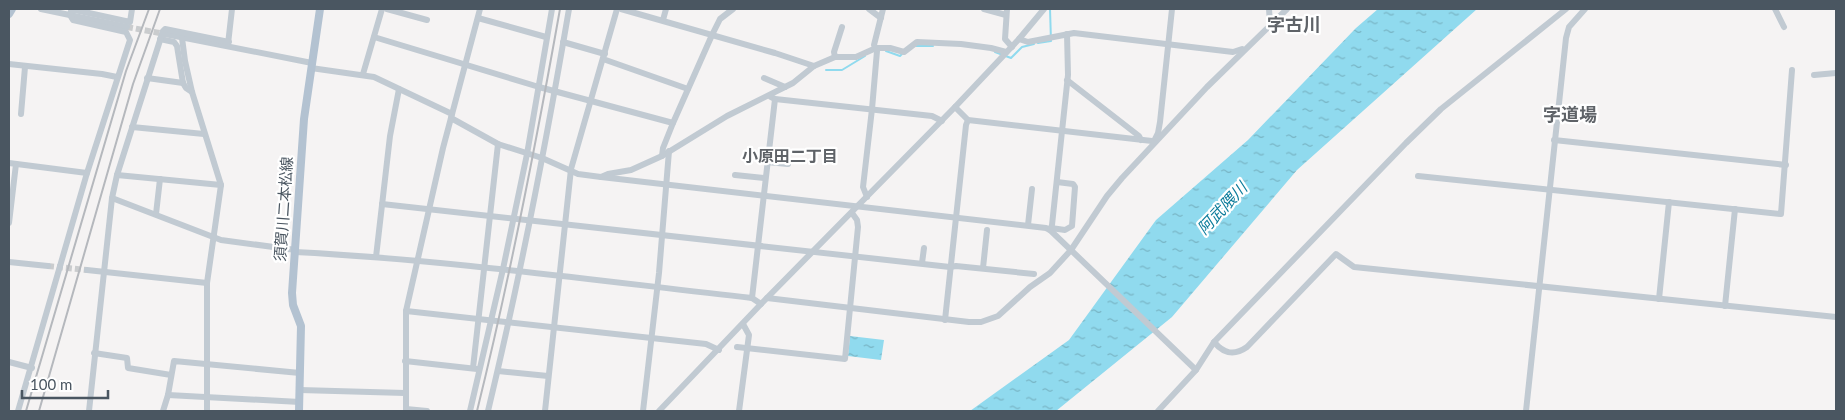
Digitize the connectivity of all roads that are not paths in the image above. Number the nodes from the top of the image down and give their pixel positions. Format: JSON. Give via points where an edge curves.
{"nodes":[{"id":1,"x":12,"y":9,"type":"edge"},
{"id":2,"x":41,"y":9,"type":"edge"},
{"id":3,"x":132,"y":9,"type":"edge"},
{"id":4,"x":232,"y":9,"type":"edge"},
{"id":5,"x":320,"y":9,"type":"edge"},
{"id":6,"x":382,"y":9,"type":"edge"},
{"id":7,"x":388,"y":9,"type":"edge"},
{"id":8,"x":480,"y":9,"type":"edge"},
{"id":9,"x":552,"y":9,"type":"edge"},
{"id":10,"x":569,"y":9,"type":"edge"},
{"id":11,"x":617,"y":9,"type":"edge"},
{"id":12,"x":621,"y":9,"type":"edge"},
{"id":13,"x":666,"y":9,"type":"edge"},
{"id":14,"x":733,"y":9,"type":"edge"},
{"id":15,"x":869,"y":9,"type":"edge"},
{"id":16,"x":883,"y":9,"type":"edge"},
{"id":17,"x":984,"y":9,"type":"edge"},
{"id":18,"x":1044,"y":9,"type":"edge"},
{"id":19,"x":1172,"y":9,"type":"edge"},
{"id":20,"x":1269,"y":9,"type":"edge"},
{"id":21,"x":1287,"y":9,"type":"edge"},
{"id":22,"x":1566,"y":9,"type":"edge"},
{"id":23,"x":1585,"y":9,"type":"edge"},
{"id":24,"x":1775,"y":9,"type":"edge"},
{"id":25,"x":1007,"y":12,"type":"edge"},
{"id":26,"x":9,"y":14,"type":"edge"},
{"id":27,"x":478,"y":18,"type":"junction"},
{"id":28,"x":881,"y":18,"type":"junction"},
{"id":29,"x":427,"y":20,"type":"dead end"},
{"id":30,"x":663,"y":20,"type":"junction"},
{"id":31,"x":1270,"y":24,"type":"junction"},
{"id":32,"x":128,"y":27,"type":"junction"},
{"id":33,"x":842,"y":27,"type":"dead end"},
{"id":34,"x":1784,"y":27,"type":"dead end"},
{"id":35,"x":1067,"y":34,"type":"junction"},
{"id":36,"x":712,"y":35,"type":"junction"},
{"id":37,"x":162,"y":37,"type":"junction"},
{"id":38,"x":374,"y":37,"type":"junction"},
{"id":39,"x":546,"y":37,"type":"junction"},
{"id":40,"x":182,"y":38,"type":"junction"},
{"id":41,"x":1020,"y":39,"type":"junction"},
{"id":42,"x":563,"y":42,"type":"junction"},
{"id":43,"x":1168,"y":44,"type":"junction"},
{"id":44,"x":228,"y":45,"type":"junction"},
{"id":45,"x":1012,"y":47,"type":"junction"},
{"id":46,"x":876,"y":48,"type":"junction"},
{"id":47,"x":1245,"y":49,"type":"junction"},
{"id":48,"x":1006,"y":52,"type":"junction"},
{"id":49,"x":604,"y":56,"type":"junction"},
{"id":50,"x":835,"y":57,"type":"junction"},
{"id":51,"x":9,"y":64,"type":"edge"},
{"id":52,"x":464,"y":64,"type":"junction"},
{"id":53,"x":312,"y":65,"type":"junction"},
{"id":54,"x":25,"y":66,"type":"junction"},
{"id":55,"x":814,"y":66,"type":"junction"},
{"id":56,"x":1792,"y":70,"type":"dead end"},
{"id":57,"x":1836,"y":72,"type":"edge"},
{"id":58,"x":363,"y":74,"type":"junction"},
{"id":59,"x":1814,"y":76,"type":"dead end"},
{"id":60,"x":117,"y":77,"type":"junction"},
{"id":61,"x":147,"y":78,"type":"junction"},
{"id":62,"x":764,"y":78,"type":"dead end"},
{"id":63,"x":1067,"y":80,"type":"junction"},
{"id":64,"x":183,"y":82,"type":"junction"},
{"id":65,"x":539,"y":87,"type":"junction"},
{"id":66,"x":785,"y":87,"type":"junction"},
{"id":67,"x":688,"y":89,"type":"junction"},
{"id":68,"x":399,"y":90,"type":"junction"},
{"id":69,"x":555,"y":91,"type":"junction"},
{"id":70,"x":192,"y":92,"type":"junction"},
{"id":71,"x":768,"y":95,"type":"junction"},
{"id":72,"x":775,"y":99,"type":"junction"},
{"id":73,"x":591,"y":100,"type":"junction"},
{"id":74,"x":955,"y":107,"type":"junction"},
{"id":75,"x":872,"y":110,"type":"junction"},
{"id":76,"x":21,"y":114,"type":"dead end"},
{"id":77,"x":451,"y":116,"type":"junction"},
{"id":78,"x":968,"y":120,"type":"junction"},
{"id":79,"x":942,"y":121,"type":"junction"},
{"id":80,"x":673,"y":123,"type":"junction"},
{"id":81,"x":132,"y":127,"type":"junction"},
{"id":82,"x":1062,"y":130,"type":"junction"},
{"id":83,"x":204,"y":134,"type":"junction"},
{"id":84,"x":1141,"y":140,"type":"junction"},
{"id":85,"x":1554,"y":140,"type":"junction"},
{"id":86,"x":1154,"y":142,"type":"junction"},
{"id":87,"x":498,"y":144,"type":"junction"},
{"id":88,"x":669,"y":151,"type":"junction"},
{"id":89,"x":527,"y":154,"type":"junction"},
{"id":90,"x":662,"y":156,"type":"junction"},
{"id":91,"x":750,"y":157,"type":"dead end"},
{"id":92,"x":542,"y":158,"type":"junction"},
{"id":93,"x":767,"y":160,"type":"junction"},
{"id":94,"x":12,"y":164,"type":"edge"},
{"id":95,"x":788,"y":164,"type":"dead end"},
{"id":96,"x":1786,"y":165,"type":"junction"},
{"id":97,"x":571,"y":170,"type":"junction"},
{"id":98,"x":87,"y":173,"type":"junction"},
{"id":99,"x":117,"y":175,"type":"junction"},
{"id":100,"x":735,"y":175,"type":"dead end"},
{"id":101,"x":1418,"y":176,"type":"dead end"},
{"id":102,"x":601,"y":177,"type":"junction"},
{"id":103,"x":765,"y":178,"type":"junction"},
{"id":104,"x":160,"y":179,"type":"junction"},
{"id":105,"x":1056,"y":182,"type":"junction"},
{"id":106,"x":221,"y":185,"type":"junction"},
{"id":107,"x":666,"y":185,"type":"junction"},
{"id":108,"x":1032,"y":189,"type":"dead end"},
{"id":109,"x":1550,"y":190,"type":"junction"},
{"id":110,"x":763,"y":196,"type":"junction"},
{"id":111,"x":867,"y":197,"type":"junction"},
{"id":112,"x":112,"y":198,"type":"junction"},
{"id":113,"x":1669,"y":202,"type":"junction"},
{"id":114,"x":382,"y":204,"type":"junction"},
{"id":115,"x":858,"y":206,"type":"junction"},
{"id":116,"x":429,"y":209,"type":"junction"},
{"id":117,"x":1735,"y":209,"type":"junction"},
{"id":118,"x":852,"y":213,"type":"junction"},
{"id":119,"x":156,"y":214,"type":"junction"},
{"id":120,"x":491,"y":215,"type":"junction"},
{"id":121,"x":955,"y":217,"type":"junction"},
{"id":122,"x":513,"y":219,"type":"junction"},
{"id":123,"x":530,"y":220,"type":"junction"},
{"id":124,"x":9,"y":223,"type":"edge"},
{"id":125,"x":564,"y":224,"type":"junction"},
{"id":126,"x":1028,"y":225,"type":"junction"},
{"id":127,"x":1051,"y":229,"type":"junction"},
{"id":128,"x":987,"y":230,"type":"dead end"},
{"id":129,"x":661,"y":235,"type":"junction"},
{"id":130,"x":214,"y":237,"type":"junction"},
{"id":131,"x":758,"y":245,"type":"junction"},
{"id":132,"x":924,"y":248,"type":"dead end"},
{"id":133,"x":1071,"y":250,"type":"junction"},
{"id":134,"x":295,"y":251,"type":"junction"},
{"id":135,"x":814,"y":252,"type":"junction"},
{"id":136,"x":855,"y":255,"type":"junction"},
{"id":137,"x":376,"y":257,"type":"junction"},
{"id":138,"x":417,"y":260,"type":"junction"},
{"id":139,"x":9,"y":262,"type":"edge"},
{"id":140,"x":922,"y":263,"type":"junction"},
{"id":141,"x":48,"y":266,"type":"tunnel mouth"},
{"id":142,"x":485,"y":267,"type":"junction"},
{"id":143,"x":950,"y":267,"type":"junction"},
{"id":144,"x":983,"y":268,"type":"junction"},
{"id":145,"x":503,"y":269,"type":"junction"},
{"id":146,"x":87,"y":270,"type":"tunnel mouth"},
{"id":147,"x":520,"y":271,"type":"junction"},
{"id":148,"x":104,"y":272,"type":"junction"},
{"id":149,"x":1034,"y":274,"type":"dead end"},
{"id":150,"x":559,"y":275,"type":"junction"},
{"id":151,"x":208,"y":284,"type":"junction"},
{"id":152,"x":656,"y":286,"type":"junction"},
{"id":153,"x":1539,"y":286,"type":"junction"},
{"id":154,"x":752,"y":298,"type":"junction"},
{"id":155,"x":767,"y":298,"type":"junction"},
{"id":156,"x":1659,"y":299,"type":"junction"},
{"id":157,"x":761,"y":304,"type":"junction"},
{"id":158,"x":1725,"y":306,"type":"junction"},
{"id":159,"x":849,"y":308,"type":"junction"},
{"id":160,"x":406,"y":310,"type":"junction"},
{"id":161,"x":1836,"y":317,"type":"edge"},
{"id":162,"x":479,"y":319,"type":"junction"},
{"id":163,"x":492,"y":320,"type":"junction"},
{"id":164,"x":945,"y":320,"type":"junction"},
{"id":165,"x":509,"y":322,"type":"junction"},
{"id":166,"x":743,"y":324,"type":"junction"},
{"id":167,"x":553,"y":327,"type":"junction"},
{"id":168,"x":651,"y":338,"type":"junction"},
{"id":169,"x":1214,"y":342,"type":"junction"},
{"id":170,"x":737,"y":347,"type":"dead end"},
{"id":171,"x":748,"y":349,"type":"junction"},
{"id":172,"x":718,"y":350,"type":"junction"},
{"id":173,"x":94,"y":353,"type":"junction"},
{"id":174,"x":405,"y":361,"type":"junction"},
{"id":175,"x":9,"y":362,"type":"edge"},
{"id":176,"x":207,"y":365,"type":"junction"},
{"id":177,"x":32,"y":368,"type":"junction"},
{"id":178,"x":473,"y":368,"type":"junction"},
{"id":179,"x":1194,"y":368,"type":"junction"},
{"id":180,"x":481,"y":369,"type":"junction"},
{"id":181,"x":498,"y":371,"type":"junction"},
{"id":182,"x":300,"y":373,"type":"junction"},
{"id":183,"x":171,"y":375,"type":"junction"},
{"id":184,"x":548,"y":376,"type":"junction"},
{"id":185,"x":300,"y":390,"type":"junction"},
{"id":186,"x":405,"y":392,"type":"junction"},
{"id":187,"x":1176,"y":393,"type":"junction"},
{"id":188,"x":168,"y":395,"type":"junction"},
{"id":189,"x":207,"y":396,"type":"junction"},
{"id":190,"x":300,"y":402,"type":"junction"},
{"id":191,"x":406,"y":410,"type":"edge"},
{"id":192,"x":18,"y":411,"type":"edge"},
{"id":193,"x":88,"y":411,"type":"edge"},
{"id":194,"x":163,"y":411,"type":"edge"},
{"id":195,"x":207,"y":411,"type":"edge"},
{"id":196,"x":299,"y":411,"type":"edge"},
{"id":197,"x":427,"y":411,"type":"edge"},
{"id":198,"x":470,"y":411,"type":"edge"},
{"id":199,"x":488,"y":411,"type":"edge"},
{"id":200,"x":545,"y":411,"type":"edge"},
{"id":201,"x":643,"y":411,"type":"edge"},
{"id":202,"x":659,"y":411,"type":"edge"},
{"id":203,"x":739,"y":411,"type":"edge"},
{"id":204,"x":1158,"y":411,"type":"edge"},
{"id":205,"x":1165,"y":411,"type":"edge"},
{"id":206,"x":1526,"y":411,"type":"edge"}],
"edges":[{"from":1,"to":26,"type":"main road"},
{"from":2,"to":32,"type":"street"},
{"from":3,"to":32,"type":"street"},
{"from":4,"to":44,"type":"street"},
{"from":5,"to":53,"type":"main road","name":"須賀川二本松線"},
{"from":6,"to":38,"type":"street"},
{"from":7,"to":29,"type":"street"},
{"from":8,"to":27,"type":"street"},
{"from":9,"to":39,"type":"street"},
{"from":10,"to":42,"type":"street"},
{"from":11,"to":49,"type":"street"},
{"from":12,"to":30,"type":"street"},
{"from":13,"to":30,"type":"street"},
{"from":14,"to":36,"type":"street","via":[[720,19]]},
{"from":15,"to":28,"type":"street"},
{"from":16,"to":28,"type":"street"},
{"from":17,"to":25,"type":"street"},
{"from":18,"to":41,"type":"street"},
{"from":19,"to":43,"type":"street"},
{"from":20,"to":31,"type":"street"},
{"from":21,"to":31,"type":"street"},
{"from":22,"to":169,"type":"street","via":[[1441,109]]},
{"from":23,"to":85,"type":"street","via":[[1569,27]]},
{"from":24,"to":34,"type":"street"},
{"from":25,"to":45,"type":"street","via":[[1005,39]]},
{"from":27,"to":39,"type":"street"},
{"from":27,"to":52,"type":"street"},
{"from":28,"to":46,"type":"street"},
{"from":30,"to":36,"type":"street"},
{"from":31,"to":47,"type":"street"},
{"from":32,"to":60,"type":"street","via":[[130,40]]},
{"from":33,"to":50,"type":"street"},
{"from":35,"to":41,"type":"street","via":[[1028,42]]},
{"from":35,"to":43,"type":"street"},
{"from":35,"to":63,"type":"street"},
{"from":36,"to":55,"type":"street"},
{"from":36,"to":67,"type":"street"},
{"from":37,"to":40,"type":"street"},
{"from":37,"to":44,"type":"street","via":[[165,29]]},
{"from":37,"to":61,"type":"street"},
{"from":37,"to":64,"type":"street","via":[[177,46]]},
{"from":38,"to":52,"type":"street"},
{"from":38,"to":58,"type":"street"},
{"from":39,"to":65,"type":"street"},
{"from":40,"to":44,"type":"street"},
{"from":40,"to":70,"type":"street"},
{"from":41,"to":45,"type":"street"},
{"from":42,"to":49,"type":"street"},
{"from":42,"to":69,"type":"street"},
{"from":43,"to":47,"type":"street","via":[[1233,52]]},
{"from":43,"to":86,"type":"street","via":[[1160,122]]},
{"from":44,"to":53,"type":"street"},
{"from":45,"to":48,"type":"street"},
{"from":46,"to":48,"type":"street","via":[[904,52],[917,42],[961,44]]},
{"from":46,"to":50,"type":"street","via":[[856,57]]},
{"from":46,"to":75,"type":"street"},
{"from":47,"to":86,"type":"street"},
{"from":48,"to":74,"type":"street"},
{"from":49,"to":67,"type":"street"},
{"from":49,"to":73,"type":"street"},
{"from":50,"to":55,"type":"street"},
{"from":51,"to":54,"type":"street"},
{"from":52,"to":65,"type":"street"},
{"from":52,"to":77,"type":"street"},
{"from":53,"to":58,"type":"street"},
{"from":53,"to":134,"type":"main road","name":"須賀川二本松線","via":[[304,119]]},
{"from":54,"to":60,"type":"street"},
{"from":54,"to":76,"type":"street"},
{"from":55,"to":66,"type":"street"},
{"from":56,"to":96,"type":"street"},
{"from":57,"to":59,"type":"street"},
{"from":58,"to":68,"type":"street"},
{"from":60,"to":98,"type":"street"},
{"from":61,"to":64,"type":"street"},
{"from":61,"to":81,"type":"street"},
{"from":62,"to":66,"type":"street"},
{"from":63,"to":82,"type":"street"},
{"from":63,"to":84,"type":"street"},
{"from":64,"to":70,"type":"street"},
{"from":65,"to":69,"type":"street"},
{"from":65,"to":89,"type":"street"},
{"from":66,"to":71,"type":"street"},
{"from":67,"to":80,"type":"street"},
{"from":68,"to":77,"type":"street"},
{"from":68,"to":114,"type":"street"},
{"from":69,"to":73,"type":"street"},
{"from":69,"to":92,"type":"street"},
{"from":70,"to":83,"type":"street"},
{"from":71,"to":72,"type":"street"},
{"from":71,"to":88,"type":"street"},
{"from":72,"to":75,"type":"street"},
{"from":72,"to":93,"type":"street"},
{"from":73,"to":80,"type":"street"},
{"from":73,"to":97,"type":"street"},
{"from":74,"to":78,"type":"street"},
{"from":74,"to":79,"type":"street"},
{"from":75,"to":79,"type":"street","via":[[932,116]]},
{"from":75,"to":111,"type":"street","via":[[863,187]]},
{"from":77,"to":87,"type":"street"},
{"from":77,"to":116,"type":"street"},
{"from":78,"to":82,"type":"street"},
{"from":78,"to":121,"type":"street"},
{"from":79,"to":111,"type":"street"},
{"from":80,"to":90,"type":"street"},
{"from":81,"to":83,"type":"street"},
{"from":81,"to":99,"type":"street"},
{"from":82,"to":84,"type":"street"},
{"from":82,"to":105,"type":"street"},
{"from":83,"to":106,"type":"street"},
{"from":84,"to":86,"type":"street"},
{"from":85,"to":96,"type":"street"},
{"from":85,"to":109,"type":"street"},
{"from":86,"to":133,"type":"street","via":[[1107,196]]},
{"from":87,"to":89,"type":"street"},
{"from":87,"to":120,"type":"street"},
{"from":88,"to":90,"type":"street"},
{"from":88,"to":107,"type":"street"},
{"from":89,"to":92,"type":"street"},
{"from":89,"to":122,"type":"street"},
{"from":90,"to":102,"type":"street","via":[[642,166]]},
{"from":91,"to":93,"type":"street"},
{"from":92,"to":97,"type":"street"},
{"from":92,"to":123,"type":"street"},
{"from":93,"to":95,"type":"street"},
{"from":93,"to":103,"type":"street"},
{"from":94,"to":98,"type":"street"},
{"from":94,"to":124,"type":"street"},
{"from":96,"to":117,"type":"street","via":[[1781,214]]},
{"from":97,"to":102,"type":"street"},
{"from":97,"to":125,"type":"street"},
{"from":98,"to":177,"type":"street"},
{"from":99,"to":104,"type":"street"},
{"from":99,"to":112,"type":"street"},
{"from":100,"to":103,"type":"street"},
{"from":101,"to":109,"type":"street"},
{"from":102,"to":107,"type":"street"},
{"from":103,"to":110,"type":"street"},
{"from":104,"to":106,"type":"street"},
{"from":104,"to":119,"type":"street"},
{"from":105,"to":127,"type":"street"},
{"from":105,"to":127,"type":"street","via":[[1076,187],[1072,226],[1066,230]]},
{"from":106,"to":130,"type":"street"},
{"from":107,"to":110,"type":"street"},
{"from":107,"to":129,"type":"street"},
{"from":108,"to":126,"type":"street"},
{"from":109,"to":113,"type":"street"},
{"from":109,"to":153,"type":"street"},
{"from":110,"to":115,"type":"street"},
{"from":110,"to":131,"type":"street"},
{"from":111,"to":115,"type":"street"},
{"from":112,"to":119,"type":"street"},
{"from":112,"to":148,"type":"street"},
{"from":113,"to":117,"type":"street"},
{"from":113,"to":156,"type":"street"},
{"from":114,"to":116,"type":"street"},
{"from":114,"to":137,"type":"street"},
{"from":115,"to":118,"type":"street"},
{"from":115,"to":121,"type":"street"},
{"from":116,"to":120,"type":"street"},
{"from":116,"to":138,"type":"street"},
{"from":117,"to":158,"type":"street"},
{"from":118,"to":135,"type":"street"},
{"from":118,"to":136,"type":"street","via":[[858,223]]},
{"from":119,"to":130,"type":"street"},
{"from":120,"to":122,"type":"street"},
{"from":120,"to":142,"type":"street"},
{"from":121,"to":126,"type":"street"},
{"from":121,"to":143,"type":"street"},
{"from":122,"to":123,"type":"street"},
{"from":122,"to":145,"type":"street"},
{"from":123,"to":125,"type":"street"},
{"from":123,"to":147,"type":"street"},
{"from":125,"to":129,"type":"street"},
{"from":125,"to":150,"type":"street"},
{"from":126,"to":127,"type":"street"},
{"from":127,"to":133,"type":"street"},
{"from":128,"to":144,"type":"street"},
{"from":129,"to":131,"type":"street"},
{"from":129,"to":152,"type":"street"},
{"from":130,"to":134,"type":"street"},
{"from":130,"to":151,"type":"street"},
{"from":131,"to":135,"type":"street"},
{"from":131,"to":154,"type":"street"},
{"from":132,"to":140,"type":"street"},
{"from":133,"to":164,"type":"street","via":[[1050,273],[998,316],[981,322]]},
{"from":133,"to":179,"type":"street"},
{"from":134,"to":137,"type":"street"},
{"from":134,"to":182,"type":"main road","name":"須賀川二本松線","via":[[292,293],[301,326]]},
{"from":135,"to":136,"type":"street"},
{"from":135,"to":155,"type":"street"},
{"from":136,"to":140,"type":"street"},
{"from":136,"to":159,"type":"street"},
{"from":137,"to":138,"type":"street"},
{"from":138,"to":142,"type":"street"},
{"from":138,"to":160,"type":"street"},
{"from":139,"to":141,"type":"street"},
{"from":140,"to":143,"type":"street"},
{"from":142,"to":145,"type":"street"},
{"from":142,"to":162,"type":"street"},
{"from":143,"to":144,"type":"street"},
{"from":143,"to":164,"type":"street"},
{"from":144,"to":149,"type":"street"},
{"from":145,"to":147,"type":"street"},
{"from":145,"to":163,"type":"street"},
{"from":146,"to":148,"type":"street"},
{"from":147,"to":150,"type":"street"},
{"from":147,"to":165,"type":"street"},
{"from":148,"to":151,"type":"street"},
{"from":148,"to":173,"type":"street"},
{"from":150,"to":152,"type":"street"},
{"from":150,"to":167,"type":"street"},
{"from":151,"to":176,"type":"street"},
{"from":152,"to":154,"type":"street"},
{"from":152,"to":168,"type":"street"},
{"from":153,"to":156,"type":"street"},
{"from":153,"to":169,"type":"street","via":[[1354,268],[1336,254],[1247,347],[1231,353]]},
{"from":153,"to":206,"type":"street"},
{"from":154,"to":157,"type":"street"},
{"from":155,"to":157,"type":"street"},
{"from":155,"to":159,"type":"street"},
{"from":156,"to":158,"type":"street"},
{"from":157,"to":166,"type":"street"},
{"from":158,"to":161,"type":"street"},
{"from":159,"to":164,"type":"street"},
{"from":159,"to":171,"type":"street","via":[[845,359]]},
{"from":160,"to":162,"type":"street"},
{"from":160,"to":174,"type":"street"},
{"from":162,"to":163,"type":"street"},
{"from":162,"to":178,"type":"street"},
{"from":163,"to":165,"type":"street"},
{"from":163,"to":180,"type":"street"},
{"from":165,"to":167,"type":"street"},
{"from":165,"to":181,"type":"street"},
{"from":166,"to":171,"type":"street","via":[[749,334]]},
{"from":166,"to":172,"type":"street"},
{"from":167,"to":168,"type":"street"},
{"from":167,"to":184,"type":"street"},
{"from":168,"to":172,"type":"street","via":[[706,344]]},
{"from":168,"to":201,"type":"street"},
{"from":169,"to":179,"type":"street"},
{"from":170,"to":171,"type":"street"},
{"from":171,"to":203,"type":"street"},
{"from":172,"to":202,"type":"street"},
{"from":173,"to":183,"type":"street","via":[[127,358],[128,368]]},
{"from":173,"to":193,"type":"street"},
{"from":174,"to":178,"type":"street"},
{"from":174,"to":186,"type":"street"},
{"from":175,"to":177,"type":"street"},
{"from":176,"to":182,"type":"street"},
{"from":176,"to":183,"type":"street","via":[[174,361]]},
{"from":176,"to":189,"type":"street"},
{"from":177,"to":192,"type":"street"},
{"from":178,"to":180,"type":"street"},
{"from":179,"to":187,"type":"street"},
{"from":180,"to":198,"type":"street"},
{"from":181,"to":184,"type":"street"},
{"from":181,"to":199,"type":"street"},
{"from":182,"to":185,"type":"main road","name":"須賀川二本松線"},
{"from":183,"to":188,"type":"street"},
{"from":184,"to":200,"type":"street"},
{"from":185,"to":186,"type":"street"},
{"from":185,"to":190,"type":"main road","name":"須賀川二本松線"},
{"from":186,"to":191,"type":"street"},
{"from":187,"to":204,"type":"street"},
{"from":187,"to":205,"type":"street"},
{"from":188,"to":189,"type":"street"},
{"from":188,"to":194,"type":"street"},
{"from":189,"to":190,"type":"street"},
{"from":189,"to":195,"type":"street"},
{"from":190,"to":196,"type":"main road","name":"須賀川二本松線"},
{"from":191,"to":197,"type":"street"}]}
